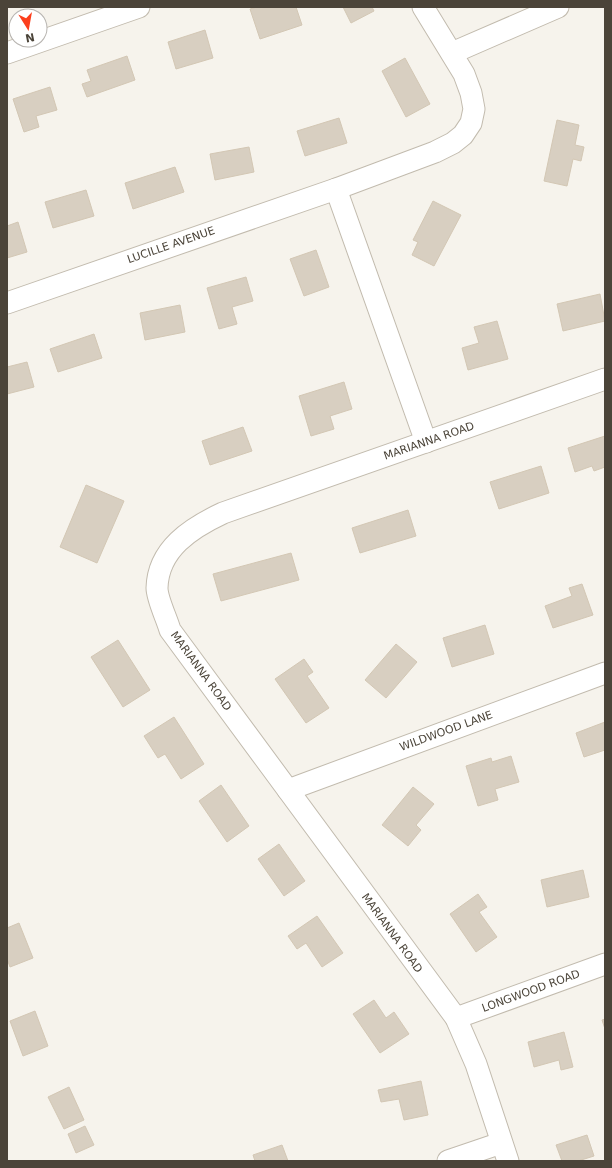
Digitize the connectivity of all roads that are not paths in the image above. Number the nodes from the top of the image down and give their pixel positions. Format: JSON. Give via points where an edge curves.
{"nodes":[{"id":1,"x":139,"y":7,"type":"edge"},
{"id":2,"x":423,"y":7,"type":"edge"},
{"id":3,"x":558,"y":7,"type":"edge"},
{"id":4,"x":7,"y":53,"type":"edge"},
{"id":5,"x":452,"y":53,"type":"junction"},
{"id":6,"x":336,"y":189,"type":"junction"},
{"id":7,"x":7,"y":303,"type":"edge"},
{"id":8,"x":605,"y":379,"type":"edge"},
{"id":9,"x":426,"y":442,"type":"junction"},
{"id":10,"x":605,"y":673,"type":"edge"},
{"id":11,"x":288,"y":790,"type":"junction"},
{"id":12,"x":605,"y":964,"type":"edge"},
{"id":13,"x":456,"y":1018,"type":"junction"},
{"id":14,"x":505,"y":1152,"type":"edge"},
{"id":15,"x":448,"y":1161,"type":"edge"}],
"edges":[{"from":1,"to":4,"type":"street"},
{"from":2,"to":5,"type":"street","name":"LUCILLE AVENUE"},
{"from":3,"to":5,"type":"street"},
{"from":5,"to":6,"type":"street","name":"LUCILLE AVENUE","via":[[464,74],[474,109],[471,123],[464,134],[435,152]]},
{"from":6,"to":7,"type":"street","name":"LUCILLE AVENUE"},
{"from":6,"to":9,"type":"street"},
{"from":8,"to":9,"type":"street","name":"MARIANNA ROAD"},
{"from":9,"to":11,"type":"street","name":"MARIANNA ROAD","via":[[223,513],[204,522],[170,549],[160,568],[157,589],[170,630]]},
{"from":10,"to":11,"type":"street","name":"WILDWOOD LANE"},
{"from":11,"to":13,"type":"street","name":"MARIANNA ROAD"},
{"from":12,"to":13,"type":"street","name":"LONGWOOD ROAD"},
{"from":13,"to":14,"type":"street","name":"MARIANNA ROAD","via":[[476,1064]]},
{"from":14,"to":15,"type":"street"}]}
